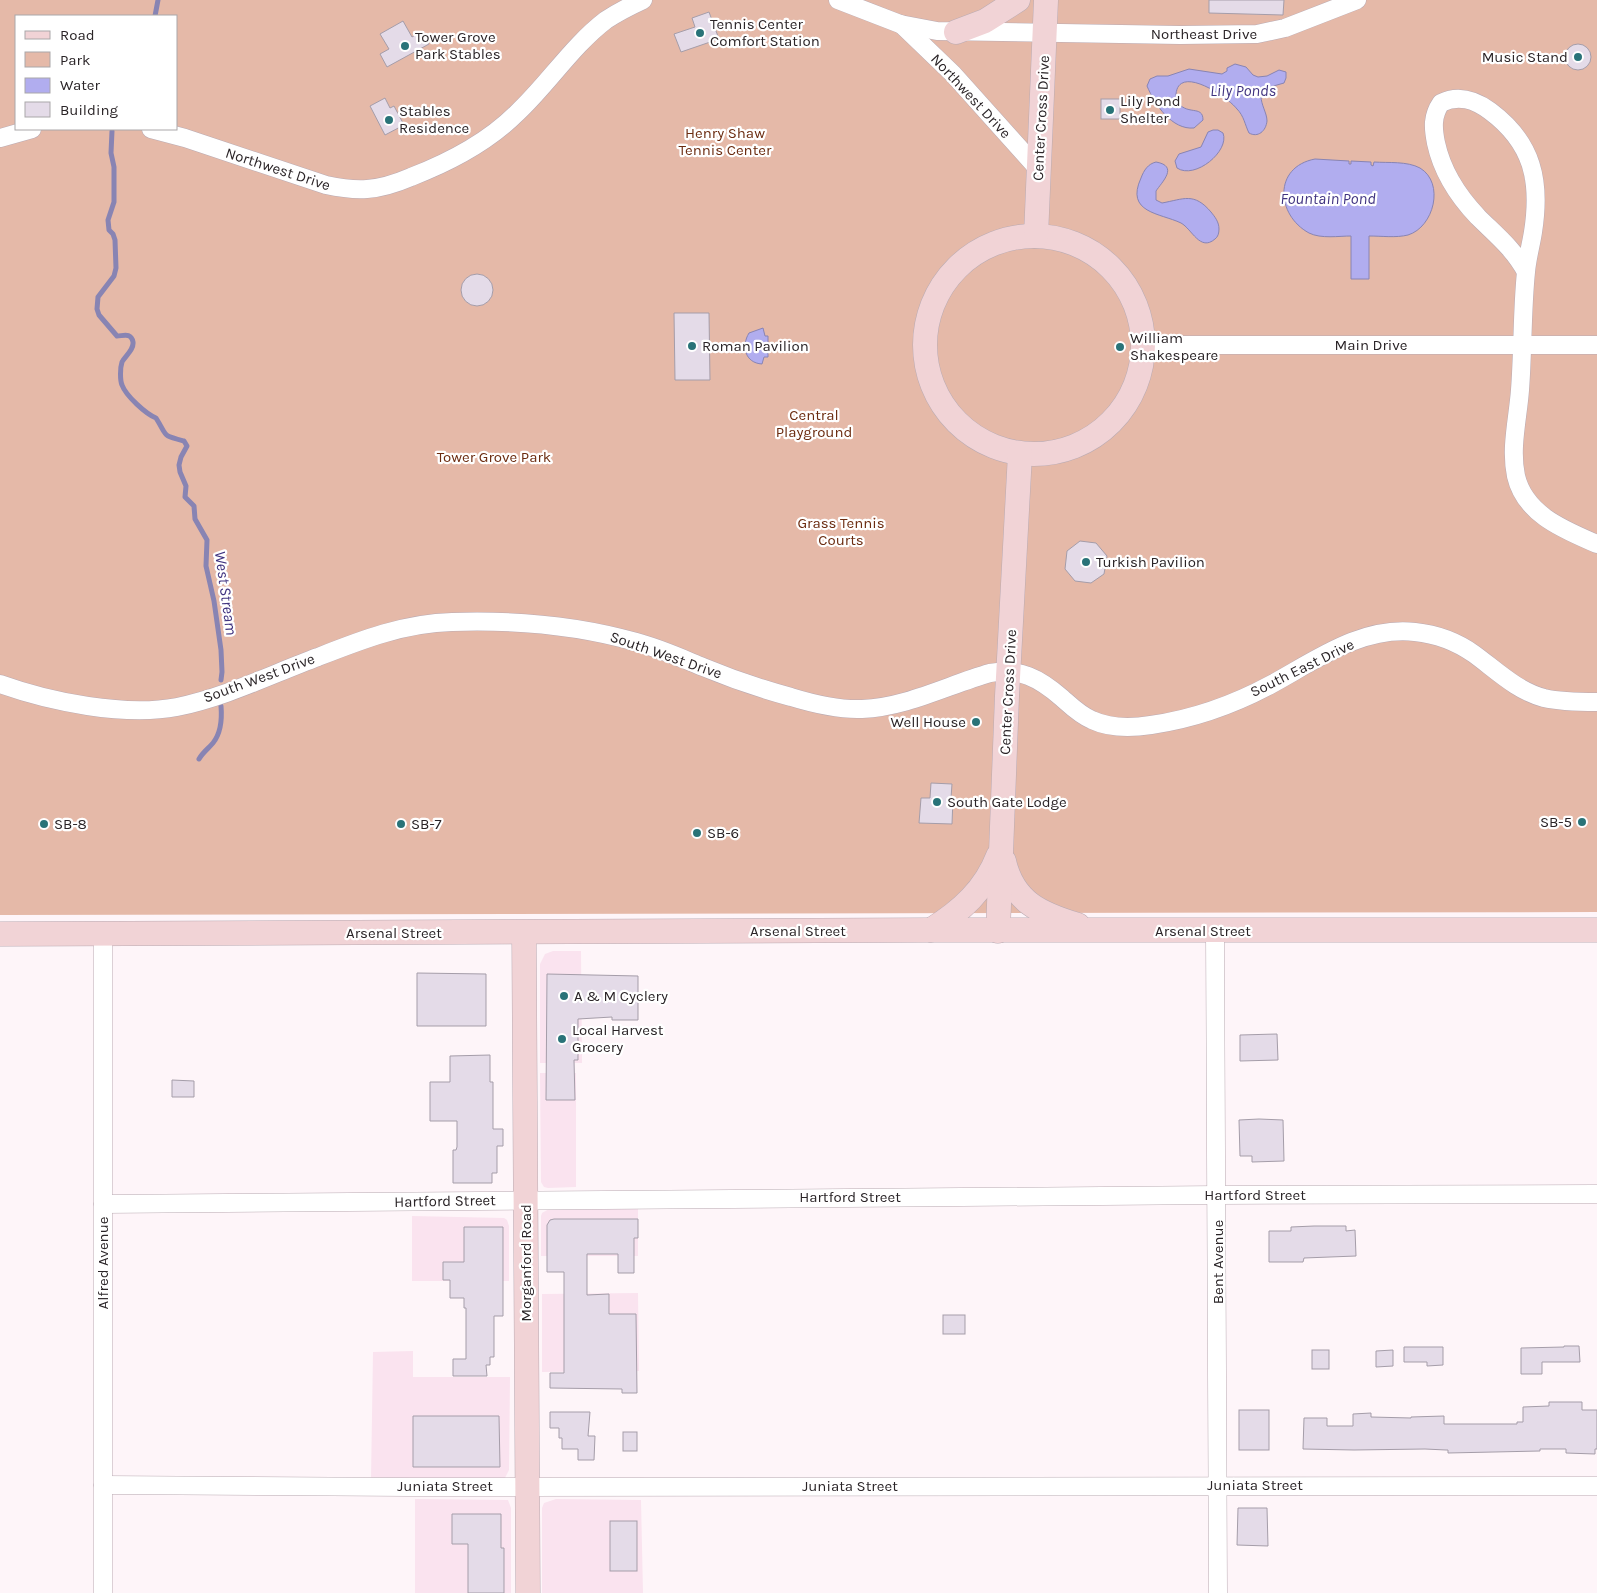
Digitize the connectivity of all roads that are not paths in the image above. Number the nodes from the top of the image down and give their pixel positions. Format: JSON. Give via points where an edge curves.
{"nodes":[{"id":1,"x":643,"y":0,"type":"edge"},
{"id":2,"x":838,"y":0,"type":"edge"},
{"id":3,"x":1018,"y":0,"type":"edge"},
{"id":4,"x":1046,"y":0,"type":"edge"},
{"id":5,"x":1357,"y":0,"type":"edge"},
{"id":6,"x":900,"y":24,"type":"junction"},
{"id":7,"x":956,"y":32,"type":"junction"},
{"id":8,"x":1045,"y":33,"type":"junction"},
{"id":9,"x":28,"y":130,"type":"edge"},
{"id":10,"x":155,"y":130,"type":"edge"},
{"id":11,"x":0,"y":138,"type":"edge"},
{"id":12,"x":1039,"y":170,"type":"junction"},
{"id":13,"x":1036,"y":236,"type":"junction"},
{"id":14,"x":1526,"y":272,"type":"junction"},
{"id":15,"x":1144,"y":345,"type":"junction"},
{"id":16,"x":1523,"y":345,"type":"junction"},
{"id":17,"x":1597,"y":345,"type":"edge"},
{"id":18,"x":1020,"y":454,"type":"junction"},
{"id":19,"x":1597,"y":544,"type":"edge"},
{"id":20,"x":1010,"y":671,"type":"junction"},
{"id":21,"x":0,"y":684,"type":"edge"},
{"id":22,"x":1597,"y":702,"type":"edge"},
{"id":23,"x":1001,"y":847,"type":"junction"},
{"id":24,"x":931,"y":930,"type":"junction"},
{"id":25,"x":1597,"y":930,"type":"edge"},
{"id":26,"x":998,"y":931,"type":"junction"},
{"id":27,"x":1102,"y":931,"type":"junction"},
{"id":28,"x":1216,"y":931,"type":"junction"},
{"id":29,"x":524,"y":933,"type":"junction"},
{"id":30,"x":0,"y":934,"type":"edge"},
{"id":31,"x":103,"y":934,"type":"junction"},
{"id":32,"x":1597,"y":1194,"type":"edge"},
{"id":33,"x":1218,"y":1195,"type":"junction"},
{"id":34,"x":526,"y":1200,"type":"junction"},
{"id":35,"x":103,"y":1204,"type":"junction"},
{"id":36,"x":103,"y":1485,"type":"junction"},
{"id":37,"x":1218,"y":1485,"type":"junction"},
{"id":38,"x":527,"y":1486,"type":"junction"},
{"id":39,"x":1597,"y":1486,"type":"edge"},
{"id":40,"x":103,"y":1593,"type":"edge"},
{"id":41,"x":528,"y":1593,"type":"edge"},
{"id":42,"x":1218,"y":1593,"type":"edge"}],
"edges":[{"from":1,"to":10,"type":"street","name":"Northwest Drive","via":[[606,20],[494,134],[445,163],[383,187],[345,189],[326,185]]},
{"from":2,"to":6,"type":"street","name":"Northwest Drive"},
{"from":3,"to":7,"type":"street","via":[[984,21]]},
{"from":4,"to":8,"type":"street","name":"Center Cross Drive"},
{"from":5,"to":8,"type":"street","name":"Northeast Drive","via":[[1285,28],[1257,34]]},
{"from":6,"to":7,"type":"street","name":"Northwest Drive"},
{"from":6,"to":12,"type":"street","name":"Northwest Drive","via":[[953,74]]},
{"from":7,"to":8,"type":"street","name":"Northwest Drive"},
{"from":8,"to":12,"type":"street","name":"Center Cross Drive"},
{"from":9,"to":11,"type":"street"},
{"from":12,"to":13,"type":"street","name":"Center Cross Drive"},
{"from":13,"to":15,"type":"street","via":[[1081,246],[1111,266],[1136,302]]},
{"from":13,"to":18,"type":"street","via":[[998,242],[957,267],[935,298],[925,336],[928,374],[935,392],[951,416],[980,440]]},
{"from":14,"to":14,"type":"street","via":[[1534,232],[1536,186],[1525,151],[1513,133],[1482,106],[1460,98],[1441,103],[1434,117],[1434,127],[1445,170],[1462,198],[1512,251]]},
{"from":14,"to":16,"type":"street"},
{"from":15,"to":16,"type":"street","name":"Main Drive"},
{"from":15,"to":18,"type":"street","via":[[1136,386],[1119,414],[1104,429],[1077,446],[1058,452]]},
{"from":16,"to":17,"type":"street","name":"Main Drive"},
{"from":16,"to":19,"type":"street","via":[[1515,446],[1516,477],[1528,500],[1548,520]]},
{"from":18,"to":20,"type":"street","name":"Center Cross Drive"},
{"from":20,"to":21,"type":"street","name":"South West Drive","via":[[985,674],[886,706],[836,708],[774,693],[628,640],[574,628],[470,621],[425,624],[376,635],[230,691],[176,707],[127,710],[75,704]]},
{"from":20,"to":22,"type":"street","name":"South East Drive","via":[[1038,680],[1081,714],[1097,722],[1149,726],[1191,717],[1243,697],[1320,656],[1358,640],[1385,633],[1414,632],[1455,643],[1496,672],[1543,697]]},
{"from":20,"to":23,"type":"street","name":"Center Cross Drive"},
{"from":23,"to":24,"type":"street","via":[[992,872],[978,892]]},
{"from":23,"to":26,"type":"street","name":"Center Cross Drive"},
{"from":23,"to":27,"type":"street","via":[[1006,870],[1026,902],[1051,916]]},
{"from":24,"to":26,"type":"street","name":"Arsenal Street"},
{"from":24,"to":29,"type":"street","name":"Arsenal Street"},
{"from":25,"to":28,"type":"street","name":"Arsenal Street"},
{"from":26,"to":27,"type":"street","name":"Arsenal Street"},
{"from":27,"to":28,"type":"street","name":"Arsenal Street"},
{"from":28,"to":33,"type":"street","name":"Bent Avenue"},
{"from":29,"to":31,"type":"street","name":"Arsenal Street"},
{"from":29,"to":34,"type":"street","name":"Morganford Road"},
{"from":30,"to":31,"type":"street","name":"Arsenal Street"},
{"from":31,"to":35,"type":"street","name":"Alfred Avenue"},
{"from":32,"to":33,"type":"street","name":"Hartford Street"},
{"from":33,"to":34,"type":"street","name":"Hartford Street"},
{"from":33,"to":37,"type":"street","name":"Bent Avenue"},
{"from":34,"to":35,"type":"street","name":"Hartford Street"},
{"from":34,"to":38,"type":"street","name":"Morganford Road"},
{"from":35,"to":36,"type":"street","name":"Alfred Avenue"},
{"from":36,"to":38,"type":"street","name":"Juniata Street"},
{"from":36,"to":40,"type":"street","name":"Alfred Avenue"},
{"from":37,"to":38,"type":"street","name":"Juniata Street"},
{"from":37,"to":39,"type":"street","name":"Juniata Street"},
{"from":37,"to":42,"type":"street","name":"Bent Avenue"},
{"from":38,"to":41,"type":"street","name":"Morganford Road"}]}
